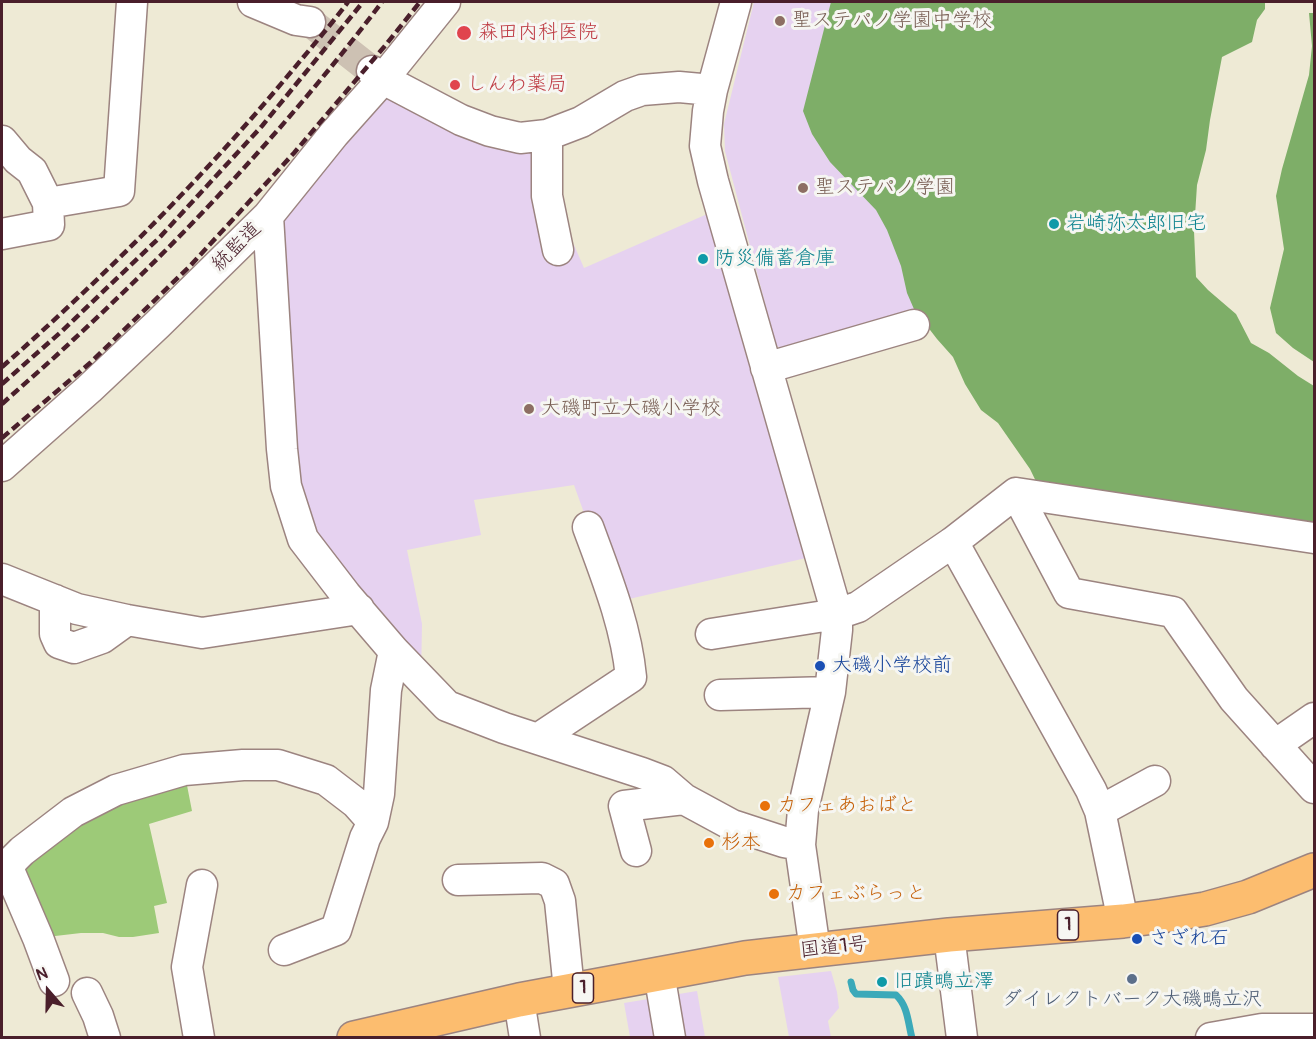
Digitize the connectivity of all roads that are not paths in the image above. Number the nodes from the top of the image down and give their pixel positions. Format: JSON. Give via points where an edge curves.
{"nodes":[{"id":1,"x":132,"y":2,"type":"edge"},
{"id":2,"x":253,"y":2,"type":"edge"},
{"id":3,"x":445,"y":2,"type":"edge"},
{"id":4,"x":736,"y":2,"type":"edge"},
{"id":5,"x":305,"y":14,"type":"tunnel mouth"},
{"id":6,"x":377,"y":75,"type":"junction"},
{"id":7,"x":712,"y":90,"type":"junction"},
{"id":8,"x":547,"y":135,"type":"junction"},
{"id":9,"x":6,"y":152,"type":"edge"},
{"id":10,"x":48,"y":214,"type":"junction"},
{"id":11,"x":267,"y":216,"type":"junction"},
{"id":12,"x":2,"y":234,"type":"edge"},
{"id":13,"x":558,"y":250,"type":"dead end"},
{"id":14,"x":914,"y":325,"type":"dead end"},
{"id":15,"x":766,"y":368,"type":"junction"},
{"id":16,"x":2,"y":466,"type":"edge"},
{"id":17,"x":1016,"y":494,"type":"junction"},
{"id":18,"x":588,"y":527,"type":"dead end"},
{"id":19,"x":1314,"y":538,"type":"edge"},
{"id":20,"x":953,"y":542,"type":"junction"},
{"id":21,"x":2,"y":579,"type":"edge"},
{"id":22,"x":55,"y":600,"type":"junction"},
{"id":23,"x":359,"y":609,"type":"junction"},
{"id":24,"x":837,"y":614,"type":"junction"},
{"id":25,"x":127,"y":620,"type":"junction"},
{"id":26,"x":711,"y":634,"type":"dead end"},
{"id":27,"x":394,"y":651,"type":"junction"},
{"id":28,"x":421,"y":678,"type":"junction"},
{"id":29,"x":386,"y":690,"type":"junction"},
{"id":30,"x":830,"y":692,"type":"junction"},
{"id":31,"x":720,"y":695,"type":"dead end"},
{"id":32,"x":1314,"y":718,"type":"edge"},
{"id":33,"x":539,"y":738,"type":"junction"},
{"id":34,"x":1275,"y":745,"type":"junction"},
{"id":35,"x":1155,"y":781,"type":"dead end"},
{"id":36,"x":1314,"y":788,"type":"edge"},
{"id":37,"x":684,"y":799,"type":"junction"},
{"id":38,"x":1100,"y":811,"type":"junction"},
{"id":39,"x":373,"y":822,"type":"junction"},
{"id":40,"x":800,"y":845,"type":"junction"},
{"id":41,"x":636,"y":851,"type":"dead end"},
{"id":42,"x":5,"y":869,"type":"edge"},
{"id":43,"x":1314,"y":870,"type":"edge"},
{"id":44,"x":458,"y":880,"type":"dead end"},
{"id":45,"x":202,"y":885,"type":"dead end"},
{"id":46,"x":1123,"y":921,"type":"junction"},
{"id":47,"x":950,"y":935,"type":"junction"},
{"id":48,"x":284,"y":950,"type":"dead end"},
{"id":49,"x":815,"y":950,"type":"junction"},
{"id":50,"x":659,"y":973,"type":"junction"},
{"id":51,"x":54,"y":981,"type":"dead end"},
{"id":52,"x":569,"y":990,"type":"junction"},
{"id":53,"x":87,"y":993,"type":"dead end"},
{"id":54,"x":519,"y":1000,"type":"junction"},
{"id":55,"x":1314,"y":1029,"type":"edge"},
{"id":56,"x":1228,"y":1036,"type":"edge"},
{"id":57,"x":105,"y":1038,"type":"edge"},
{"id":58,"x":199,"y":1038,"type":"edge"},
{"id":59,"x":354,"y":1038,"type":"edge"},
{"id":60,"x":525,"y":1038,"type":"edge"},
{"id":61,"x":669,"y":1038,"type":"edge"},
{"id":62,"x":962,"y":1038,"type":"edge"}],
"edges":[{"from":1,"to":10,"type":"street","via":[[118,191]]},
{"from":2,"to":5,"type":"street"},
{"from":3,"to":6,"type":"street","name":"統監道"},
{"from":4,"to":7,"type":"street"},
{"from":6,"to":8,"type":"street","via":[[489,131],[520,138]]},
{"from":6,"to":11,"type":"street","name":"統監道"},
{"from":7,"to":8,"type":"street","via":[[642,90]]},
{"from":7,"to":15,"type":"street","via":[[705,146]]},
{"from":8,"to":13,"type":"street","via":[[547,196]]},
{"from":9,"to":10,"type":"street","via":[[32,171]]},
{"from":10,"to":12,"type":"street"},
{"from":11,"to":16,"type":"street","name":"統監道","via":[[89,390]]},
{"from":11,"to":23,"type":"street","via":[[286,486],[303,539]]},
{"from":14,"to":15,"type":"street"},
{"from":15,"to":24,"type":"street"},
{"from":17,"to":19,"type":"street"},
{"from":17,"to":20,"type":"street"},
{"from":17,"to":34,"type":"street","via":[[1069,593],[1173,612],[1234,699]]},
{"from":18,"to":33,"type":"street","via":[[616,602],[631,677]]},
{"from":20,"to":24,"type":"street","via":[[858,607]]},
{"from":20,"to":38,"type":"street"},
{"from":21,"to":22,"type":"street"},
{"from":22,"to":25,"type":"street"},
{"from":22,"to":25,"type":"street","via":[[55,634],[59,643],[74,648],[102,638]]},
{"from":23,"to":25,"type":"street","via":[[202,633]]},
{"from":23,"to":27,"type":"street"},
{"from":24,"to":26,"type":"street"},
{"from":24,"to":30,"type":"street"},
{"from":27,"to":28,"type":"street"},
{"from":27,"to":29,"type":"street"},
{"from":28,"to":29,"type":"street","via":[[411,685]]},
{"from":28,"to":33,"type":"street","via":[[447,706]]},
{"from":29,"to":39,"type":"street","via":[[382,770]]},
{"from":30,"to":31,"type":"street"},
{"from":30,"to":40,"type":"street","via":[[802,810]]},
{"from":32,"to":34,"type":"street"},
{"from":33,"to":37,"type":"street","via":[[642,772],[663,781]]},
{"from":34,"to":36,"type":"street"},
{"from":35,"to":38,"type":"street"},
{"from":37,"to":40,"type":"street","via":[[732,825]]},
{"from":37,"to":41,"type":"street","via":[[624,806]]},
{"from":38,"to":46,"type":"street"},
{"from":39,"to":42,"type":"street","via":[[326,780],[278,765],[184,770],[117,790],[73,812]]},
{"from":39,"to":48,"type":"street","via":[[336,930]]},
{"from":40,"to":49,"type":"street"},
{"from":42,"to":51,"type":"street"},
{"from":43,"to":46,"type":"highway","name":"国道1号","number":"1","via":[[1248,897],[1205,909]]},
{"from":44,"to":52,"type":"street","via":[[542,878],[554,884],[560,901]]},
{"from":45,"to":58,"type":"street","via":[[187,967]]},
{"from":46,"to":47,"type":"highway","name":"国道1号","number":"1"},
{"from":47,"to":49,"type":"highway","name":"国道1号","number":"1"},
{"from":47,"to":62,"type":"street"},
{"from":49,"to":50,"type":"highway","name":"国道1号","number":"1"},
{"from":50,"to":52,"type":"highway","name":"国道1号","number":"1"},
{"from":50,"to":61,"type":"street"},
{"from":52,"to":54,"type":"highway","name":"国道1号","number":"1"},
{"from":53,"to":57,"type":"street"},
{"from":54,"to":59,"type":"highway","name":"国道1号","number":"1"},
{"from":54,"to":60,"type":"street"},
{"from":55,"to":56,"type":"street","via":[[1262,1029]]}]}
